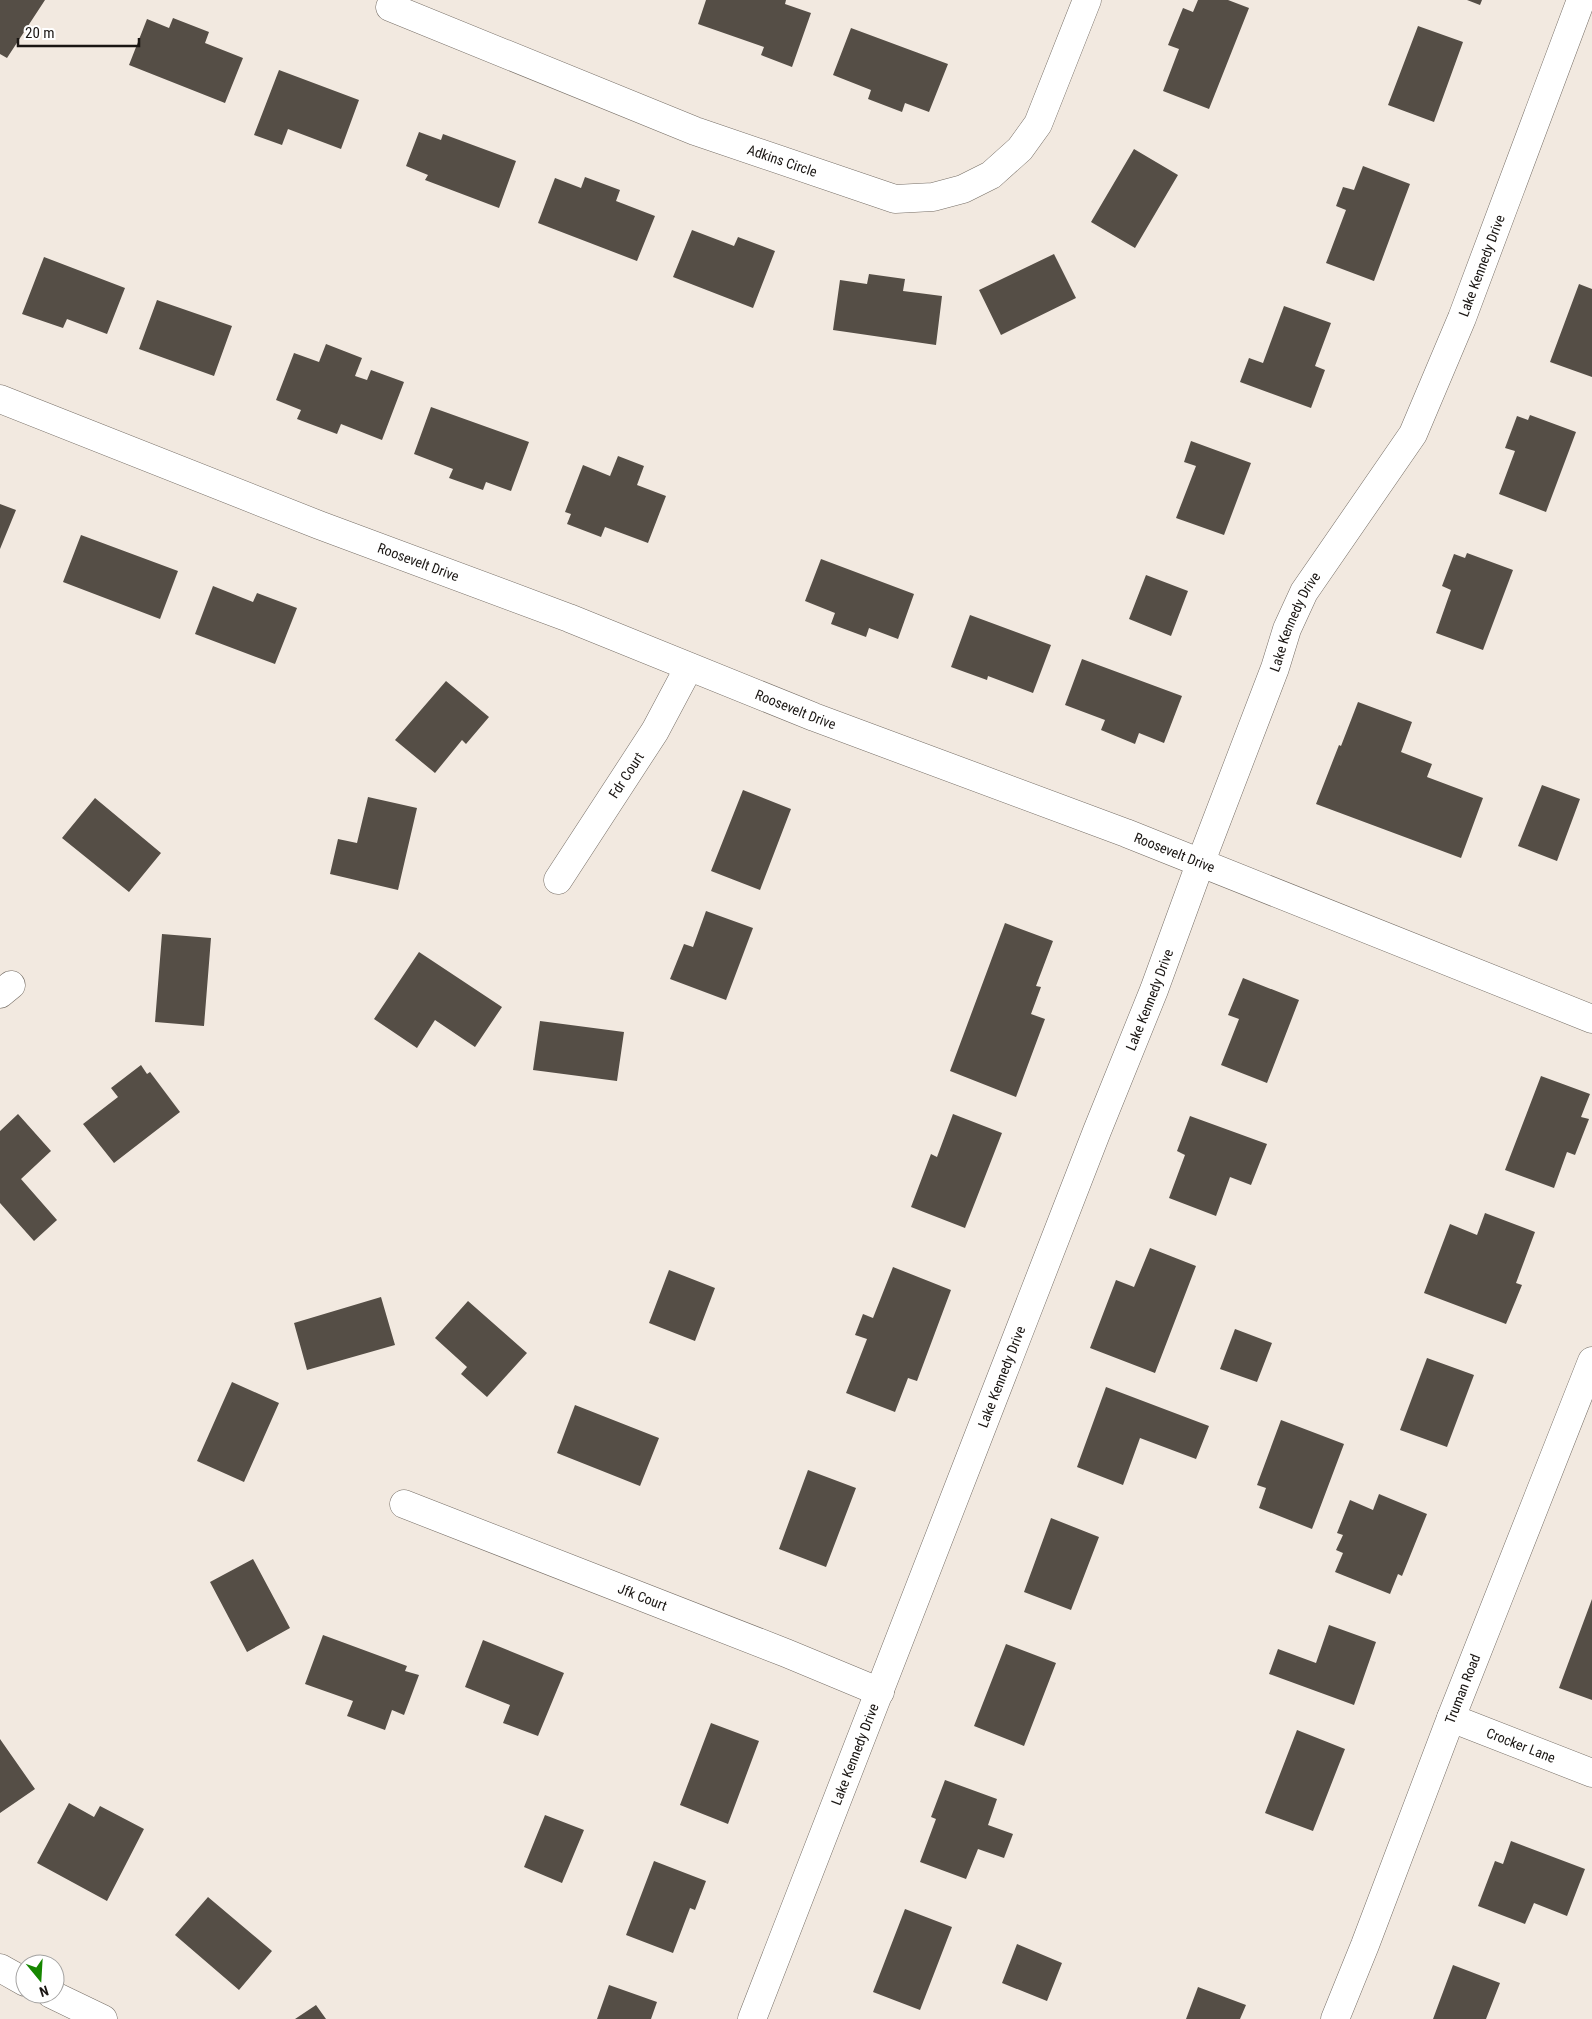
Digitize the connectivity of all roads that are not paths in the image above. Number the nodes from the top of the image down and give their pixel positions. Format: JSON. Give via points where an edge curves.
{"nodes":[{"id":1,"x":1086,"y":0,"type":"edge"},
{"id":2,"x":1581,"y":0,"type":"edge"},
{"id":3,"x":386,"y":2,"type":"edge"},
{"id":4,"x":0,"y":400,"type":"edge"},
{"id":5,"x":690,"y":667,"type":"junction"},
{"id":6,"x":1200,"y":864,"type":"junction"},
{"id":7,"x":558,"y":880,"type":"dead end"},
{"id":8,"x":1592,"y":1019,"type":"edge"},
{"id":9,"x":1592,"y":1361,"type":"edge"},
{"id":10,"x":404,"y":1504,"type":"dead end"},
{"id":11,"x":880,"y":1692,"type":"junction"},
{"id":12,"x":1451,"y":1718,"type":"junction"},
{"id":13,"x":1592,"y":1773,"type":"edge"},
{"id":14,"x":0,"y":1968,"type":"edge"},
{"id":15,"x":15,"y":1976,"type":"edge"},
{"id":16,"x":65,"y":2001,"type":"edge"},
{"id":17,"x":103,"y":2019,"type":"edge"},
{"id":18,"x":752,"y":2019,"type":"edge"},
{"id":19,"x":1336,"y":2019,"type":"edge"}],
"edges":[{"from":1,"to":3,"type":"street","name":"Adkins Circle","via":[[1038,124],[1020,149],[991,175],[963,189],[933,197],[896,199],[695,131]]},
{"from":2,"to":6,"type":"street","name":"Lake Kennedy Drive","via":[[1462,318],[1413,434],[1304,592],[1287,629]]},
{"from":4,"to":5,"type":"street","name":"Roosevelt Drive"},
{"from":5,"to":6,"type":"street","name":"Roosevelt Drive"},
{"from":5,"to":7,"type":"street","name":"Fdr Court","via":[[655,731]]},
{"from":6,"to":8,"type":"street","name":"Roosevelt Drive"},
{"from":6,"to":11,"type":"street","name":"Lake Kennedy Drive","via":[[1154,990],[1096,1131]]},
{"from":9,"to":12,"type":"street","name":"Truman Road"},
{"from":10,"to":11,"type":"street","name":"Jfk Court"},
{"from":11,"to":18,"type":"street","name":"Lake Kennedy Drive"},
{"from":12,"to":13,"type":"street","name":"Crocker Lane"},
{"from":12,"to":19,"type":"street","name":"Truman Road"},
{"from":14,"to":15,"type":"street"},
{"from":16,"to":17,"type":"street"}]}
